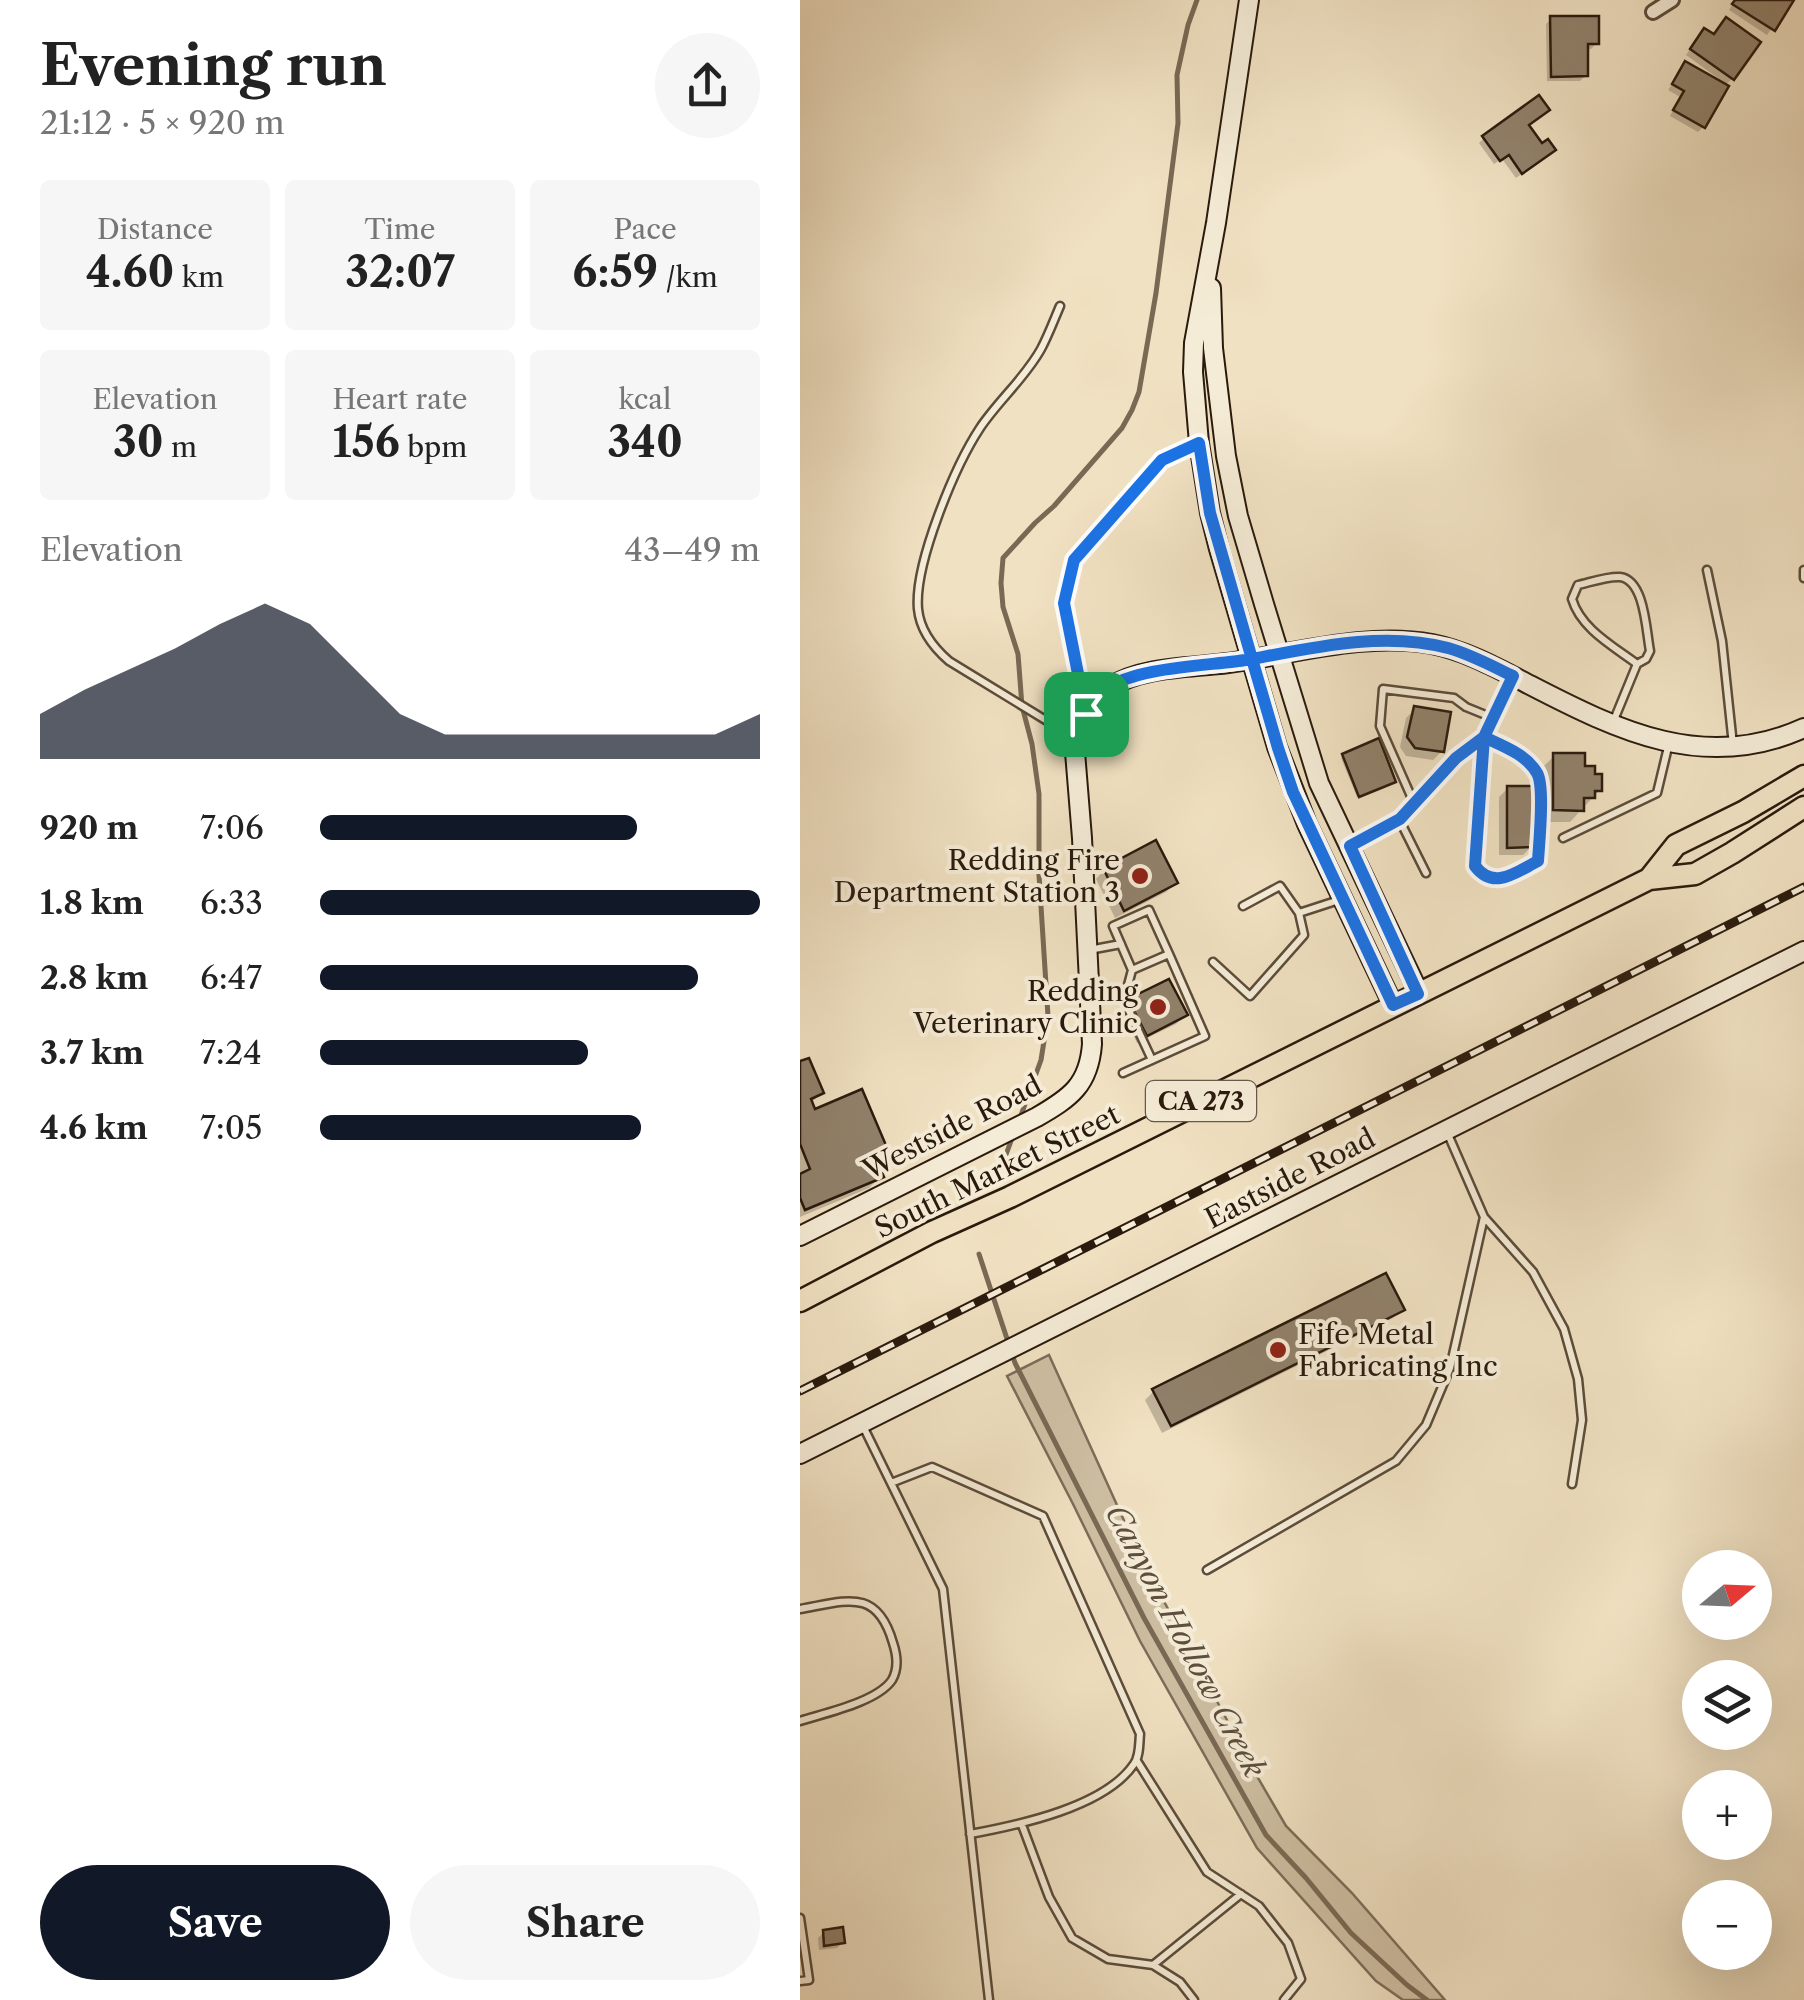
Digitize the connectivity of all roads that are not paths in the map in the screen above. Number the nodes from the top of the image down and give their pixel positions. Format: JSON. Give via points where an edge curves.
{"nodes":[{"id":1,"x":1249,"y":0,"type":"edge"},
{"id":2,"x":1672,"y":0,"type":"edge"},
{"id":3,"x":1652,"y":12,"type":"dead end"},
{"id":4,"x":1211,"y":252,"type":"junction"},
{"id":5,"x":1060,"y":306,"type":"dead end"},
{"id":6,"x":1199,"y":443,"type":"junction"},
{"id":7,"x":1707,"y":570,"type":"dead end"},
{"id":8,"x":1804,"y":570,"type":"edge"},
{"id":9,"x":1804,"y":578,"type":"edge"},
{"id":10,"x":1279,"y":654,"type":"junction"},
{"id":11,"x":1252,"y":659,"type":"junction"},
{"id":12,"x":1637,"y":664,"type":"junction"},
{"id":13,"x":1513,"y":676,"type":"junction"},
{"id":14,"x":1086,"y":714,"type":"junction"},
{"id":15,"x":1493,"y":718,"type":"junction"},
{"id":16,"x":1612,"y":726,"type":"junction"},
{"id":17,"x":1804,"y":728,"type":"edge"},
{"id":18,"x":1484,"y":737,"type":"junction"},
{"id":19,"x":1076,"y":739,"type":"junction"},
{"id":20,"x":1670,"y":742,"type":"junction"},
{"id":21,"x":1734,"y":746,"type":"junction"},
{"id":22,"x":1804,"y":776,"type":"edge"},
{"id":23,"x":1414,"y":803,"type":"junction"},
{"id":24,"x":1804,"y":806,"type":"edge"},
{"id":25,"x":1400,"y":819,"type":"junction"},
{"id":26,"x":1563,"y":838,"type":"dead end"},
{"id":27,"x":1350,"y":846,"type":"junction"},
{"id":28,"x":1426,"y":873,"type":"dead end"},
{"id":29,"x":1650,"y":878,"type":"junction"},
{"id":30,"x":1344,"y":899,"type":"junction"},
{"id":31,"x":1243,"y":906,"type":"dead end"},
{"id":32,"x":1299,"y":913,"type":"junction"},
{"id":33,"x":1121,"y":944,"type":"junction"},
{"id":34,"x":1088,"y":950,"type":"junction"},
{"id":35,"x":1804,"y":951,"type":"edge"},
{"id":36,"x":1169,"y":954,"type":"junction"},
{"id":37,"x":1213,"y":962,"type":"dead end"},
{"id":38,"x":1132,"y":970,"type":"junction"},
{"id":39,"x":1418,"y":994,"type":"junction"},
{"id":40,"x":1393,"y":1005,"type":"junction"},
{"id":41,"x":1152,"y":1060,"type":"junction"},
{"id":42,"x":1123,"y":1073,"type":"dead end"},
{"id":43,"x":1446,"y":1131,"type":"junction"},
{"id":44,"x":1484,"y":1217,"type":"junction"},
{"id":45,"x":800,"y":1236,"type":"edge"},
{"id":46,"x":800,"y":1301,"type":"edge"},
{"id":47,"x":861,"y":1423,"type":"junction"},
{"id":48,"x":800,"y":1454,"type":"edge"},
{"id":49,"x":890,"y":1483,"type":"junction"},
{"id":50,"x":1572,"y":1484,"type":"dead end"},
{"id":51,"x":1206,"y":1570,"type":"dead end"},
{"id":52,"x":800,"y":1609,"type":"edge"},
{"id":53,"x":800,"y":1720,"type":"edge"},
{"id":54,"x":1137,"y":1762,"type":"junction"},
{"id":55,"x":1022,"y":1825,"type":"junction"},
{"id":56,"x":970,"y":1834,"type":"junction"},
{"id":57,"x":1241,"y":1894,"type":"junction"},
{"id":58,"x":800,"y":1918,"type":"edge"},
{"id":59,"x":1153,"y":1965,"type":"junction"},
{"id":60,"x":800,"y":1981,"type":"edge"},
{"id":61,"x":989,"y":2000,"type":"edge"},
{"id":62,"x":1194,"y":2000,"type":"edge"},
{"id":63,"x":1284,"y":2000,"type":"edge"}],
"edges":[{"from":1,"to":4,"type":"main road"},
{"from":2,"to":3,"type":"street"},
{"from":4,"to":6,"type":"main road","via":[[1194,343]]},
{"from":4,"to":10,"type":"main road","via":[[1213,348],[1226,456]]},
{"from":5,"to":19,"type":"lane","via":[[1040,351],[979,429],[949,487],[931,538],[918,613],[949,661]]},
{"from":6,"to":11,"type":"main road","via":[[1210,513]]},
{"from":6,"to":14,"type":"lane","via":[[1162,460],[1074,560],[1064,603]]},
{"from":7,"to":21,"type":"lane"},
{"from":8,"to":9,"type":"lane"},
{"from":10,"to":11,"type":"main road"},
{"from":10,"to":13,"type":"main road","via":[[1417,642],[1461,652]]},
{"from":10,"to":27,"type":"main road","via":[[1319,783]]},
{"from":11,"to":14,"type":"main road","via":[[1134,678],[1107,689]]},
{"from":11,"to":30,"type":"main road","via":[[1293,792]]},
{"from":12,"to":12,"type":"lane","via":[[1650,650],[1639,591],[1619,577],[1578,585],[1576,611]]},
{"from":12,"to":16,"type":"lane"},
{"from":13,"to":15,"type":"lane"},
{"from":13,"to":16,"type":"main road"},
{"from":14,"to":19,"type":"main road"},
{"from":15,"to":18,"type":"lane"},
{"from":15,"to":23,"type":"lane","via":[[1454,698],[1383,690],[1380,726]]},
{"from":16,"to":20,"type":"main road"},
{"from":17,"to":21,"type":"main road"},
{"from":18,"to":18,"type":"lane","via":[[1475,866],[1493,879],[1538,861],[1540,789],[1538,774],[1514,750]]},
{"from":18,"to":23,"type":"lane"},
{"from":19,"to":34,"type":"main road"},
{"from":20,"to":21,"type":"main road"},
{"from":20,"to":26,"type":"lane","via":[[1657,793]]},
{"from":22,"to":29,"type":"main road","name":"South Market Street","number":"CA 273","via":[[1676,845]]},
{"from":23,"to":25,"type":"lane"},
{"from":24,"to":29,"type":"main road","name":"South Market Street","number":"CA 273","via":[[1694,874]]},
{"from":25,"to":27,"type":"lane"},
{"from":25,"to":28,"type":"lane"},
{"from":27,"to":39,"type":"main road"},
{"from":29,"to":39,"type":"main road","name":"South Market Street","number":"CA 273"},
{"from":30,"to":32,"type":"lane"},
{"from":30,"to":40,"type":"main road"},
{"from":31,"to":32,"type":"lane","via":[[1280,886]]},
{"from":32,"to":37,"type":"lane","via":[[1304,935],[1250,996]]},
{"from":33,"to":34,"type":"lane"},
{"from":33,"to":36,"type":"lane","via":[[1113,926],[1149,910]]},
{"from":33,"to":38,"type":"lane"},
{"from":34,"to":45,"type":"main road","name":"Westside Road","via":[[1091,1052],[1074,1092]]},
{"from":35,"to":43,"type":"main road","name":"Eastside Road"},
{"from":36,"to":38,"type":"lane"},
{"from":36,"to":41,"type":"lane","via":[[1205,1036]]},
{"from":38,"to":41,"type":"lane","via":[[1124,1000]]},
{"from":39,"to":40,"type":"main road","name":"South Market Street","number":"CA 273"},
{"from":40,"to":46,"type":"main road","name":"South Market Street","number":"CA 273"},
{"from":41,"to":42,"type":"lane"},
{"from":43,"to":44,"type":"lane"},
{"from":43,"to":47,"type":"main road","name":"Eastside Road"},
{"from":44,"to":50,"type":"lane","via":[[1533,1272],[1564,1328],[1582,1420]]},
{"from":44,"to":51,"type":"lane","via":[[1450,1368],[1426,1425],[1396,1461]]},
{"from":47,"to":48,"type":"main road","name":"Eastside Road"},
{"from":47,"to":49,"type":"lane"},
{"from":49,"to":54,"type":"lane","via":[[932,1466],[1043,1516],[1140,1734]]},
{"from":49,"to":56,"type":"lane","via":[[943,1589]]},
{"from":52,"to":53,"type":"lane","via":[[852,1600],[874,1606],[898,1658],[892,1680],[872,1697]]},
{"from":54,"to":55,"type":"lane","via":[[1114,1786]]},
{"from":54,"to":57,"type":"lane","via":[[1207,1872]]},
{"from":55,"to":56,"type":"lane"},
{"from":55,"to":59,"type":"lane","via":[[1072,1938],[1108,1959]]},
{"from":56,"to":61,"type":"lane"},
{"from":57,"to":59,"type":"lane"},
{"from":57,"to":63,"type":"lane","via":[[1288,1942],[1301,1979]]},
{"from":58,"to":60,"type":"lane","via":[[809,1980]]},
{"from":59,"to":62,"type":"lane"}]}
